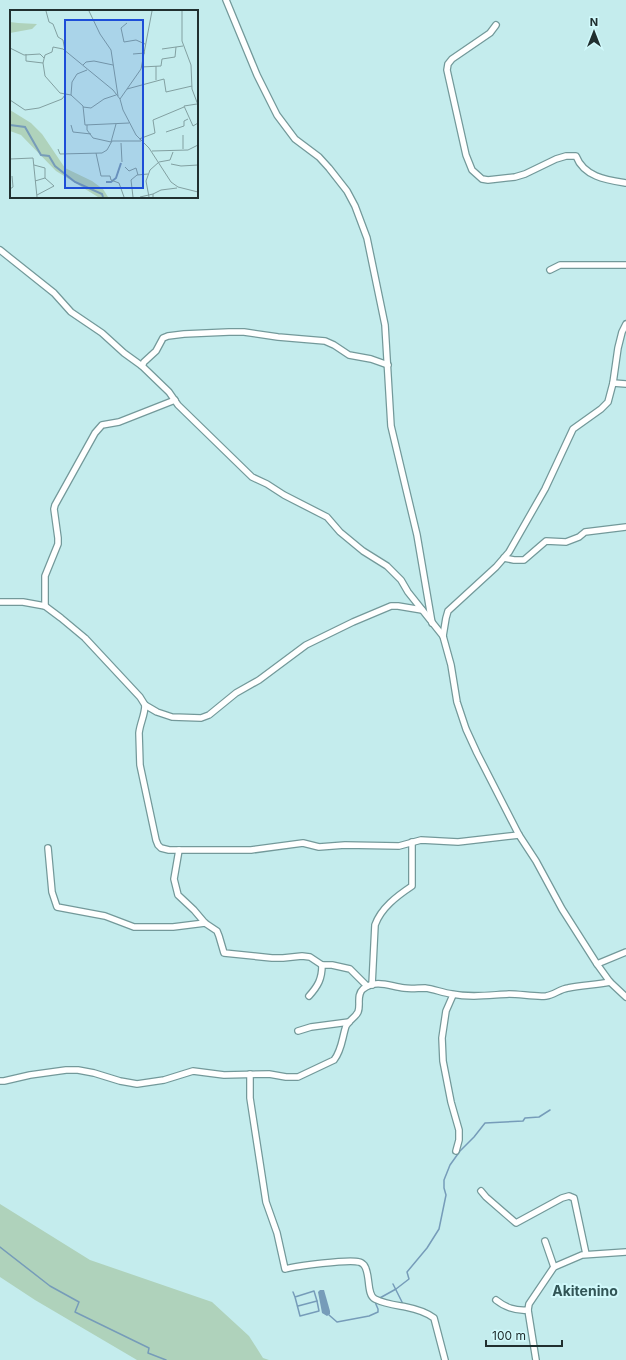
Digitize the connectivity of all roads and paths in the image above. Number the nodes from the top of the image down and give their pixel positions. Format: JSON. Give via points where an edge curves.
{"nodes":[{"id":1,"x":226,"y":0,"type":"edge"},
{"id":2,"x":496,"y":25,"type":"dead end"},
{"id":3,"x":626,"y":183,"type":"edge"},
{"id":4,"x":0,"y":250,"type":"edge"},
{"id":5,"x":626,"y":265,"type":"edge"},
{"id":6,"x":550,"y":270,"type":"dead end"},
{"id":7,"x":626,"y":324,"type":"edge"},
{"id":8,"x":388,"y":365,"type":"junction"},
{"id":9,"x":142,"y":366,"type":"junction"},
{"id":10,"x":613,"y":383,"type":"junction"},
{"id":11,"x":626,"y":384,"type":"edge"},
{"id":12,"x":175,"y":400,"type":"junction"},
{"id":13,"x":626,"y":527,"type":"edge"},
{"id":14,"x":504,"y":558,"type":"junction"},
{"id":15,"x":0,"y":602,"type":"edge"},
{"id":16,"x":45,"y":606,"type":"junction"},
{"id":17,"x":422,"y":610,"type":"junction"},
{"id":18,"x":432,"y":623,"type":"junction"},
{"id":19,"x":443,"y":636,"type":"junction"},
{"id":20,"x":145,"y":705,"type":"junction"},
{"id":21,"x":518,"y":835,"type":"junction"},
{"id":22,"x":412,"y":842,"type":"junction"},
{"id":23,"x":48,"y":848,"type":"dead end"},
{"id":24,"x":179,"y":850,"type":"junction"},
{"id":25,"x":205,"y":923,"type":"junction"},
{"id":26,"x":626,"y":952,"type":"edge"},
{"id":27,"x":597,"y":964,"type":"junction"},
{"id":28,"x":322,"y":965,"type":"junction"},
{"id":29,"x":610,"y":982,"type":"junction"},
{"id":30,"x":369,"y":986,"type":"junction"},
{"id":31,"x":453,"y":995,"type":"junction"},
{"id":32,"x":309,"y":996,"type":"dead end"},
{"id":33,"x":626,"y":997,"type":"edge"},
{"id":34,"x":349,"y":1022,"type":"junction"},
{"id":35,"x":298,"y":1031,"type":"dead end"},
{"id":36,"x":250,"y":1074,"type":"junction"},
{"id":37,"x":0,"y":1081,"type":"edge"},
{"id":38,"x":456,"y":1151,"type":"dead end"},
{"id":39,"x":482,"y":1191,"type":"dead end"},
{"id":40,"x":545,"y":1241,"type":"dead end"},
{"id":41,"x":626,"y":1252,"type":"edge"},
{"id":42,"x":586,"y":1254,"type":"junction"},
{"id":43,"x":554,"y":1267,"type":"junction"},
{"id":44,"x":496,"y":1300,"type":"dead end"},
{"id":45,"x":528,"y":1310,"type":"junction"},
{"id":46,"x":445,"y":1360,"type":"edge"},
{"id":47,"x":536,"y":1360,"type":"edge"}],
"edges":[{"from":1,"to":8,"type":"street","via":[[257,75],[277,114],[295,140],[319,157],[329,168],[355,206],[367,238],[385,325]]},
{"from":2,"to":3,"type":"street","via":[[490,33],[452,59],[447,70],[466,155],[472,170],[482,179],[503,179],[525,174],[556,159],[576,156],[580,164],[597,177]]},
{"from":4,"to":9,"type":"street","via":[[54,293],[71,312],[102,333]]},
{"from":5,"to":6,"type":"street","via":[[560,266]]},
{"from":7,"to":10,"type":"street","via":[[618,348]]},
{"from":8,"to":9,"type":"street","via":[[349,355],[326,341],[229,332],[168,336],[163,338],[156,351]]},
{"from":8,"to":18,"type":"street","via":[[391,426],[417,535]]},
{"from":9,"to":12,"type":"street"},
{"from":10,"to":11,"type":"street"},
{"from":10,"to":14,"type":"street","via":[[606,405],[573,429],[545,489]]},
{"from":12,"to":16,"type":"street","via":[[119,422],[102,424],[95,433],[55,505],[58,544],[45,576]]},
{"from":12,"to":17,"type":"street","via":[[252,477],[327,517],[363,551],[387,566],[401,580]]},
{"from":13,"to":14,"type":"street","via":[[585,532],[566,542],[546,541],[524,560]]},
{"from":14,"to":19,"type":"street","via":[[448,611]]},
{"from":15,"to":16,"type":"street","via":[[23,602]]},
{"from":16,"to":20,"type":"street","via":[[85,638]]},
{"from":17,"to":18,"type":"street"},
{"from":17,"to":20,"type":"street","via":[[391,606],[335,630],[306,645],[205,717],[172,717]]},
{"from":18,"to":19,"type":"street"},
{"from":19,"to":21,"type":"street","via":[[457,702],[466,729]]},
{"from":20,"to":24,"type":"street","via":[[139,727],[140,765],[151,816],[158,845]]},
{"from":21,"to":22,"type":"street","via":[[458,842]]},
{"from":21,"to":27,"type":"street"},
{"from":22,"to":24,"type":"street","via":[[399,846],[319,847],[303,843],[251,850]]},
{"from":22,"to":30,"type":"street","via":[[412,886],[378,917]]},
{"from":23,"to":25,"type":"street","via":[[52,892],[57,907],[105,916],[134,927],[173,927]]},
{"from":24,"to":25,"type":"street","via":[[174,879],[176,889],[179,897]]},
{"from":25,"to":28,"type":"street","via":[[217,931],[224,953],[283,958],[302,956]]},
{"from":26,"to":27,"type":"street"},
{"from":27,"to":29,"type":"street"},
{"from":28,"to":30,"type":"street","via":[[350,969]]},
{"from":28,"to":32,"type":"street","via":[[320,981]]},
{"from":29,"to":31,"type":"street","via":[[566,988],[553,995],[544,996]]},
{"from":29,"to":33,"type":"street"},
{"from":30,"to":31,"type":"street","via":[[381,983],[405,988],[426,988]]},
{"from":30,"to":34,"type":"street","via":[[361,992],[357,1013]]},
{"from":31,"to":38,"type":"street","via":[[446,1011],[442,1038],[451,1102],[459,1130]]},
{"from":34,"to":35,"type":"street"},
{"from":34,"to":36,"type":"street","via":[[334,1060],[298,1077]]},
{"from":36,"to":37,"type":"street","via":[[224,1075],[193,1071],[164,1080],[137,1084],[88,1072],[66,1070]]},
{"from":36,"to":46,"type":"street","via":[[250,1098],[266,1202],[277,1233],[285,1269],[360,1262],[366,1270],[373,1298],[416,1309],[434,1318]]},
{"from":39,"to":42,"type":"street","via":[[516,1223],[562,1198],[574,1198]]},
{"from":40,"to":43,"type":"street"},
{"from":41,"to":42,"type":"street"},
{"from":42,"to":43,"type":"street"},
{"from":43,"to":45,"type":"street","via":[[529,1304]]},
{"from":44,"to":45,"type":"street","via":[[509,1309]]},
{"from":45,"to":47,"type":"street"}]}
